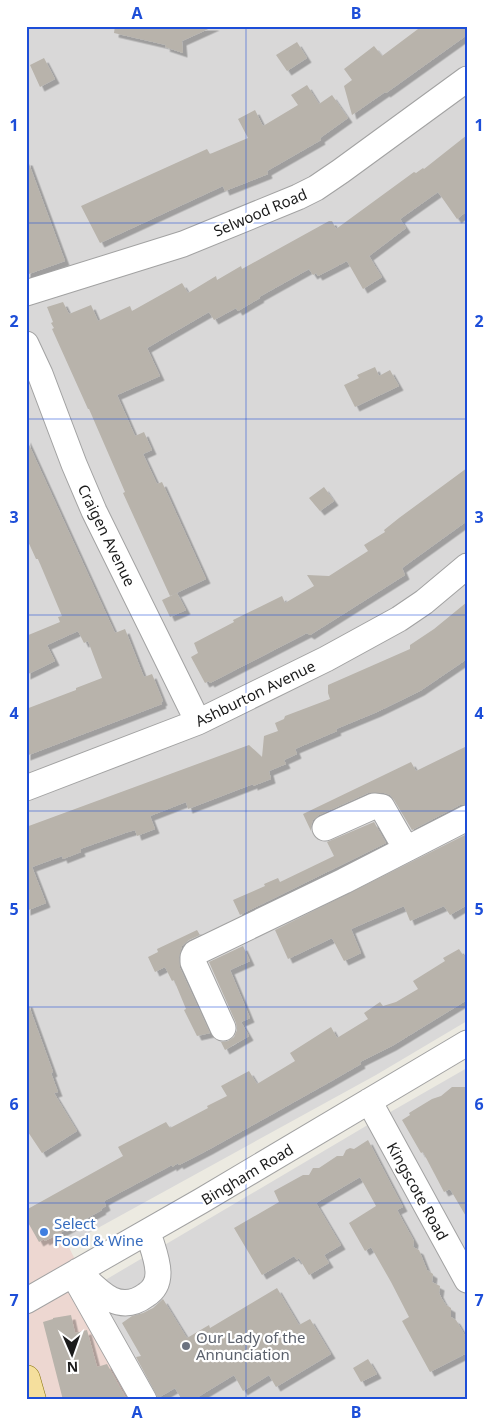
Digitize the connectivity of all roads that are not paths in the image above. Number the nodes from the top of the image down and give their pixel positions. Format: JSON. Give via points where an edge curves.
{"nodes":[{"id":1,"x":467,"y":79,"type":"edge"},
{"id":2,"x":26,"y":293,"type":"edge"},
{"id":3,"x":26,"y":344,"type":"edge"},
{"id":4,"x":467,"y":566,"type":"edge"},
{"id":5,"x":198,"y":722,"type":"junction"},
{"id":6,"x":26,"y":788,"type":"edge"},
{"id":7,"x":467,"y":818,"type":"edge"},
{"id":8,"x":325,"y":828,"type":"dead end"},
{"id":9,"x":406,"y":849,"type":"junction"},
{"id":10,"x":223,"y":1028,"type":"dead end"},
{"id":11,"x":467,"y":1043,"type":"edge"},
{"id":12,"x":369,"y":1101,"type":"junction"},
{"id":13,"x":148,"y":1232,"type":"junction"},
{"id":14,"x":76,"y":1273,"type":"junction"},
{"id":15,"x":467,"y":1280,"type":"edge"},
{"id":16,"x":26,"y":1302,"type":"edge"},
{"id":17,"x":26,"y":1380,"type":"edge"},
{"id":18,"x":32,"y":1400,"type":"edge"},
{"id":19,"x":144,"y":1400,"type":"edge"}],
"edges":[{"from":1,"to":2,"type":"street","name":"Selwood Road","via":[[349,166],[298,197],[196,239]]},
{"from":3,"to":5,"type":"street","name":"Craigen Avenue","via":[[96,516]]},
{"from":4,"to":5,"type":"street","name":"Ashburton Avenue","via":[[399,619],[341,652]]},
{"from":5,"to":6,"type":"street","name":"Ashburton Avenue"},
{"from":7,"to":9,"type":"street"},
{"from":8,"to":9,"type":"street","via":[[379,806]]},
{"from":9,"to":10,"type":"street","via":[[195,953],[193,962]]},
{"from":11,"to":12,"type":"street","name":"Bingham Road"},
{"from":12,"to":13,"type":"street","name":"Bingham Road"},
{"from":12,"to":15,"type":"street","name":"Kingscote Road"},
{"from":13,"to":14,"type":"street","name":"Bingham Road"},
{"from":13,"to":14,"type":"street","via":[[158,1273],[157,1282],[138,1300],[110,1300]]},
{"from":14,"to":16,"type":"street","name":"Bingham Road"},
{"from":14,"to":19,"type":"street"},
{"from":17,"to":18,"type":"main road"}]}
